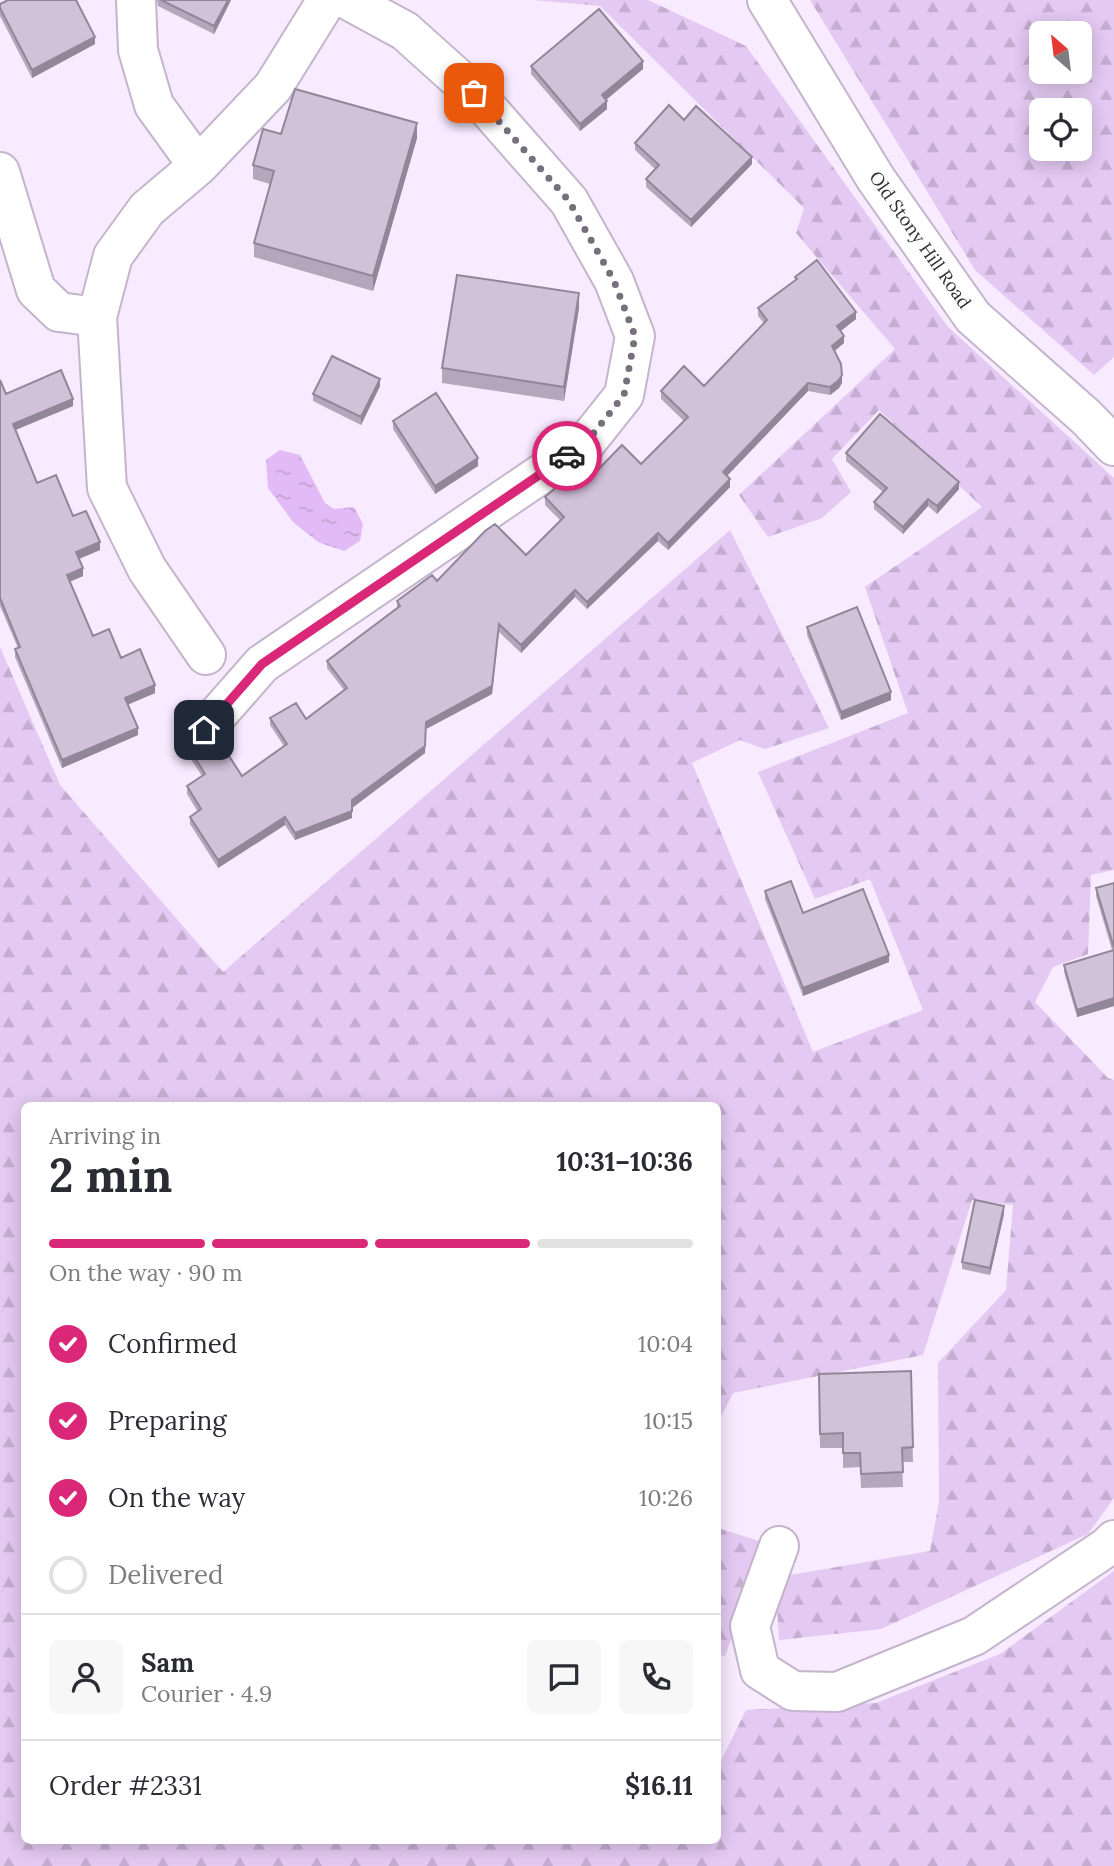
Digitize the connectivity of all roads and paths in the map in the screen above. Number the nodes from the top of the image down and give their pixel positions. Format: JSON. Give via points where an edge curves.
{"nodes":[{"id":1,"x":136,"y":0,"type":"edge"},
{"id":2,"x":327,"y":0,"type":"edge"},
{"id":3,"x":348,"y":0,"type":"edge"},
{"id":4,"x":766,"y":0,"type":"edge"},
{"id":5,"x":198,"y":166,"type":"junction"},
{"id":6,"x":0,"y":172,"type":"edge"},
{"id":7,"x":97,"y":317,"type":"junction"},
{"id":8,"x":1114,"y":446,"type":"edge"},
{"id":9,"x":206,"y":655,"type":"dead end"},
{"id":10,"x":204,"y":730,"type":"dead end"},
{"id":11,"x":1114,"y":1540,"type":"edge"},
{"id":12,"x":779,"y":1546,"type":"dead end"}],
"edges":[{"from":1,"to":5,"type":"street","via":[[138,50],[154,105]]},
{"from":2,"to":5,"type":"street","via":[[273,87]]},
{"from":3,"to":10,"type":"street","via":[[405,31],[474,93],[569,201],[614,281],[635,336],[624,395],[585,444],[262,664]]},
{"from":4,"to":8,"type":"street","name":"Old Stony Hill Road","via":[[876,179],[974,317]]},
{"from":5,"to":7,"type":"street","via":[[147,209],[113,256]]},
{"from":6,"to":7,"type":"street","via":[[36,290],[59,312]]},
{"from":7,"to":9,"type":"street","via":[[107,488],[146,569]]},
{"from":11,"to":12,"type":"street","via":[[974,1636],[837,1692],[793,1691],[760,1670],[750,1626]]}]}
